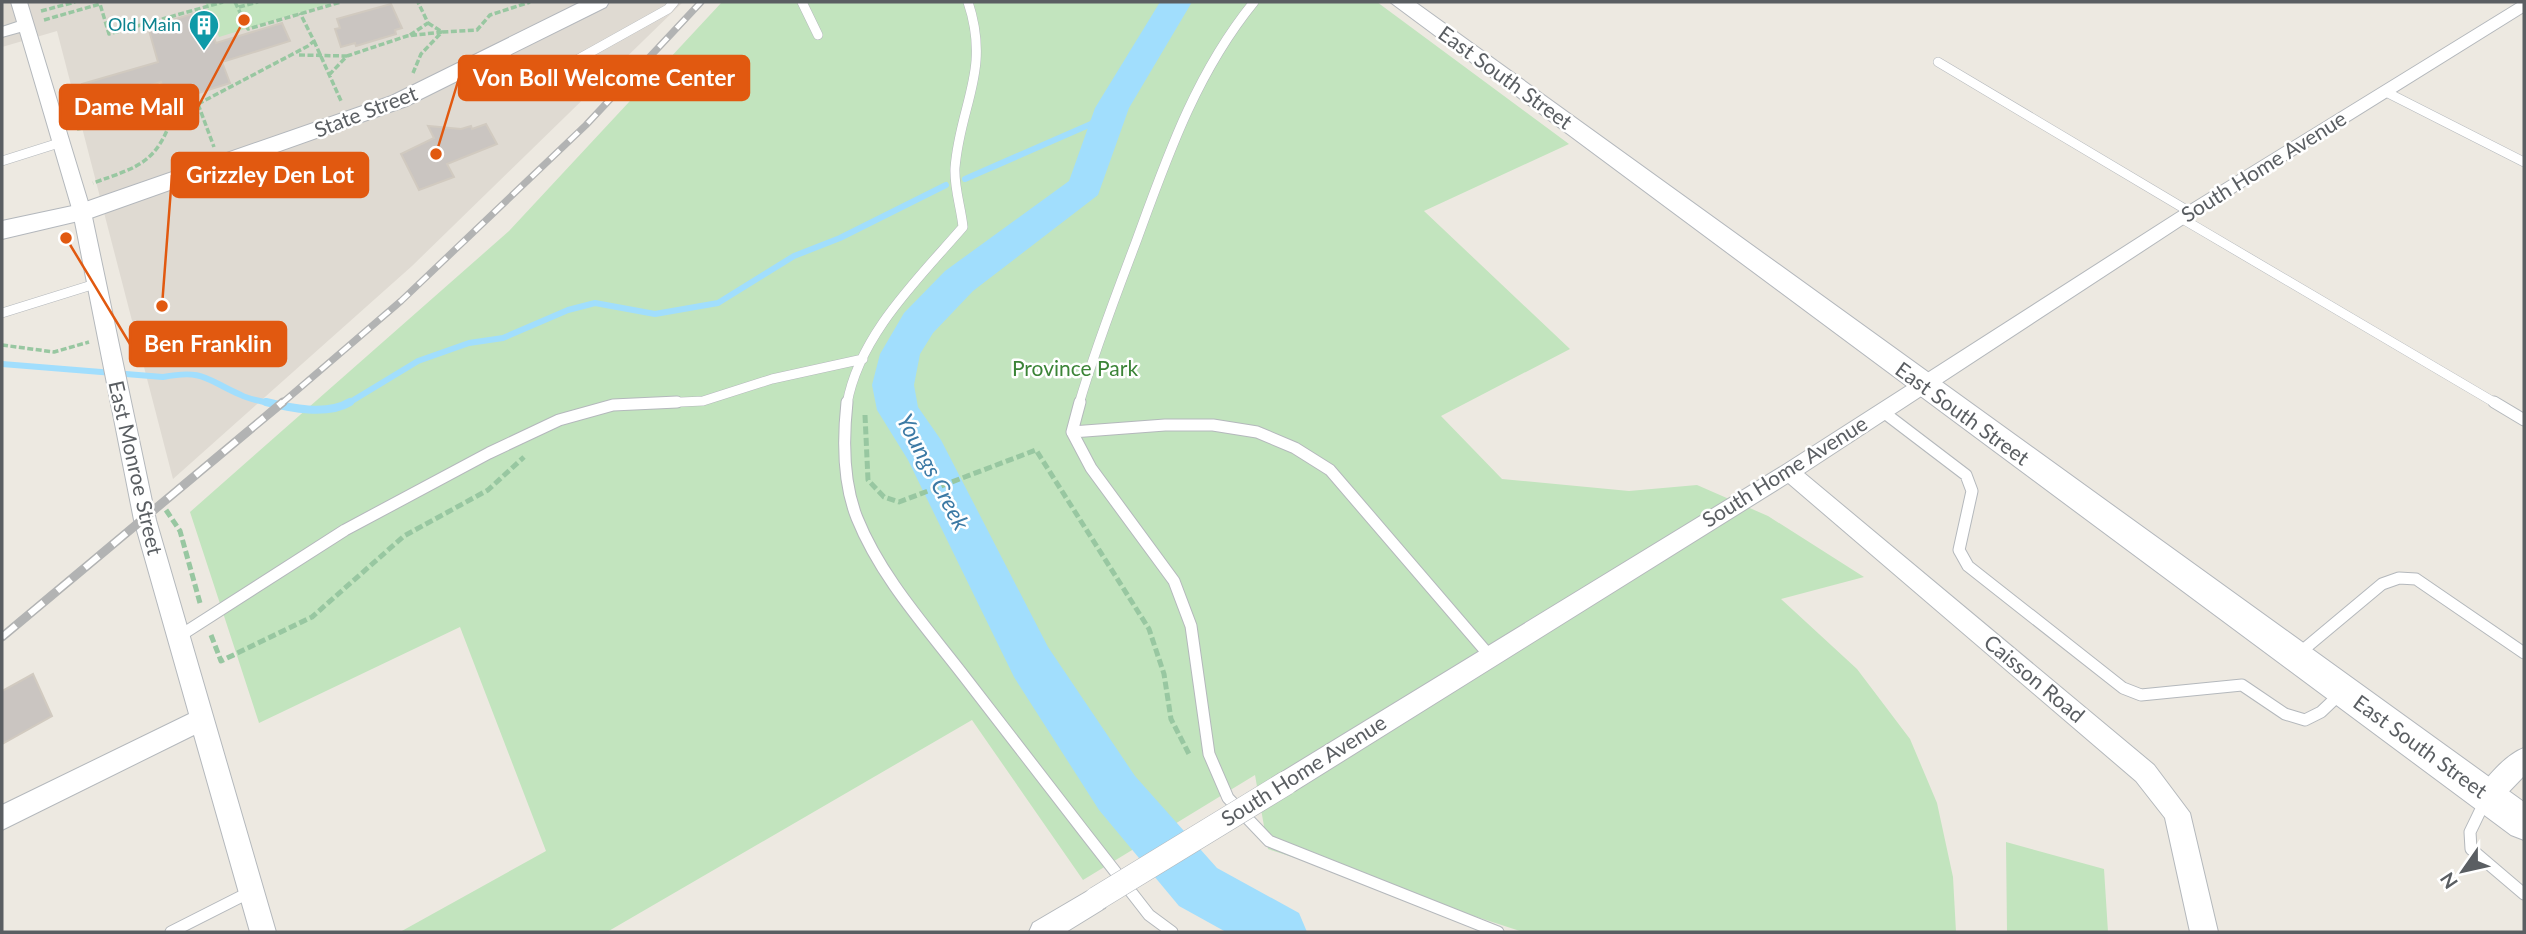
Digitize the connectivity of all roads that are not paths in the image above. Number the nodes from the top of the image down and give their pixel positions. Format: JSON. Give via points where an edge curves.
{"nodes":[{"id":1,"x":19,"y":2,"type":"edge"},
{"id":2,"x":598,"y":2,"type":"edge"},
{"id":3,"x":674,"y":2,"type":"edge"},
{"id":4,"x":802,"y":2,"type":"edge"},
{"id":5,"x":968,"y":2,"type":"edge"},
{"id":6,"x":1254,"y":2,"type":"edge"},
{"id":7,"x":1401,"y":2,"type":"edge"},
{"id":8,"x":2524,"y":5,"type":"edge"},
{"id":9,"x":25,"y":25,"type":"junction"},
{"id":10,"x":2,"y":32,"type":"edge"},
{"id":11,"x":818,"y":35,"type":"dead end"},
{"id":12,"x":500,"y":52,"type":"junction"},
{"id":13,"x":1938,"y":62,"type":"dead end"},
{"id":14,"x":2386,"y":92,"type":"junction"},
{"id":15,"x":62,"y":142,"type":"junction"},
{"id":16,"x":2,"y":161,"type":"edge"},
{"id":17,"x":2524,"y":162,"type":"edge"},
{"id":18,"x":82,"y":212,"type":"junction"},
{"id":19,"x":2186,"y":215,"type":"junction"},
{"id":20,"x":2,"y":230,"type":"edge"},
{"id":21,"x":95,"y":284,"type":"junction"},
{"id":22,"x":2,"y":313,"type":"edge"},
{"id":23,"x":863,"y":359,"type":"junction"},
{"id":24,"x":1922,"y":385,"type":"junction"},
{"id":25,"x":1882,"y":411,"type":"junction"},
{"id":26,"x":2524,"y":420,"type":"edge"},
{"id":27,"x":1072,"y":432,"type":"junction"},
{"id":28,"x":1789,"y":472,"type":"junction"},
{"id":29,"x":177,"y":637,"type":"junction"},
{"id":30,"x":2524,"y":653,"type":"edge"},
{"id":31,"x":1489,"y":655,"type":"junction"},
{"id":32,"x":2295,"y":656,"type":"junction"},
{"id":33,"x":2343,"y":691,"type":"junction"},
{"id":34,"x":201,"y":720,"type":"junction"},
{"id":35,"x":2524,"y":759,"type":"edge"},
{"id":36,"x":2488,"y":796,"type":"junction"},
{"id":37,"x":2,"y":818,"type":"edge"},
{"id":38,"x":2524,"y":822,"type":"edge"},
{"id":39,"x":251,"y":891,"type":"junction"},
{"id":40,"x":2524,"y":894,"type":"edge"},
{"id":41,"x":171,"y":932,"type":"edge"},
{"id":42,"x":263,"y":932,"type":"edge"},
{"id":43,"x":1042,"y":932,"type":"edge"},
{"id":44,"x":1172,"y":932,"type":"edge"},
{"id":45,"x":1499,"y":932,"type":"edge"},
{"id":46,"x":2206,"y":932,"type":"edge"}],
"edges":[{"from":1,"to":9,"type":"street","name":"East Monroe Street"},
{"from":2,"to":12,"type":"street","name":"State Street"},
{"from":3,"to":12,"type":"lane","via":[[539,81]]},
{"from":4,"to":11,"type":"lane"},
{"from":5,"to":23,"type":"lane","via":[[976,20],[980,54],[955,164],[963,227],[910,286]]},
{"from":6,"to":27,"type":"lane","via":[[1230,28],[1176,135],[1082,387]]},
{"from":7,"to":24,"type":"street","name":"East South Street"},
{"from":8,"to":14,"type":"street","name":"South Home Avenue"},
{"from":9,"to":10,"type":"street"},
{"from":9,"to":15,"type":"street","name":"East Monroe Street"},
{"from":12,"to":18,"type":"street","name":"State Street","via":[[349,120]]},
{"from":13,"to":19,"type":"lane"},
{"from":14,"to":17,"type":"lane"},
{"from":14,"to":19,"type":"street","name":"South Home Avenue"},
{"from":15,"to":16,"type":"lane"},
{"from":15,"to":18,"type":"street","name":"East Monroe Street"},
{"from":18,"to":20,"type":"street","name":"State Street"},
{"from":18,"to":21,"type":"street","name":"East Monroe Street"},
{"from":19,"to":24,"type":"street","name":"South Home Avenue"},
{"from":19,"to":26,"type":"lane"},
{"from":21,"to":22,"type":"lane"},
{"from":21,"to":29,"type":"street","name":"East Monroe Street","via":[[145,520]]},
{"from":23,"to":29,"type":"lane","via":[[772,379],[703,401],[613,405],[559,420],[345,530]]},
{"from":23,"to":44,"type":"lane","via":[[846,410],[845,452],[856,516],[896,584],[1149,915]]},
{"from":24,"to":25,"type":"street","name":"South Home Avenue"},
{"from":24,"to":32,"type":"street","name":"East South Street"},
{"from":25,"to":28,"type":"street","name":"South Home Avenue"},
{"from":25,"to":33,"type":"lane","via":[[1966,475],[1972,491],[1959,550],[1968,566],[2123,688],[2141,695],[2242,685],[2285,714],[2305,720]]},
{"from":27,"to":31,"type":"lane","via":[[1130,426],[1207,427],[1257,432],[1299,449],[1330,470]]},
{"from":27,"to":45,"type":"lane","via":[[1091,468],[1174,581],[1191,626],[1209,754],[1228,798],[1269,841]]},
{"from":28,"to":31,"type":"street","name":"South Home Avenue"},
{"from":28,"to":46,"type":"street","name":"Caisson Road","via":[[2145,773],[2177,813]]},
{"from":29,"to":34,"type":"street","name":"East Monroe Street"},
{"from":30,"to":32,"type":"lane","via":[[2416,579],[2399,578],[2382,583]]},
{"from":31,"to":43,"type":"street","name":"South Home Avenue","bridge":true},
{"from":32,"to":33,"type":"street","name":"East South Street"},
{"from":33,"to":36,"type":"street","name":"East South Street"},
{"from":34,"to":37,"type":"street"},
{"from":34,"to":39,"type":"street","name":"East Monroe Street"},
{"from":35,"to":36,"type":"street"},
{"from":36,"to":38,"type":"street","name":"East South Street"},
{"from":36,"to":40,"type":"lane","via":[[2470,832],[2472,849]]},
{"from":39,"to":41,"type":"lane"},
{"from":39,"to":42,"type":"street","name":"East Monroe Street"}]}
